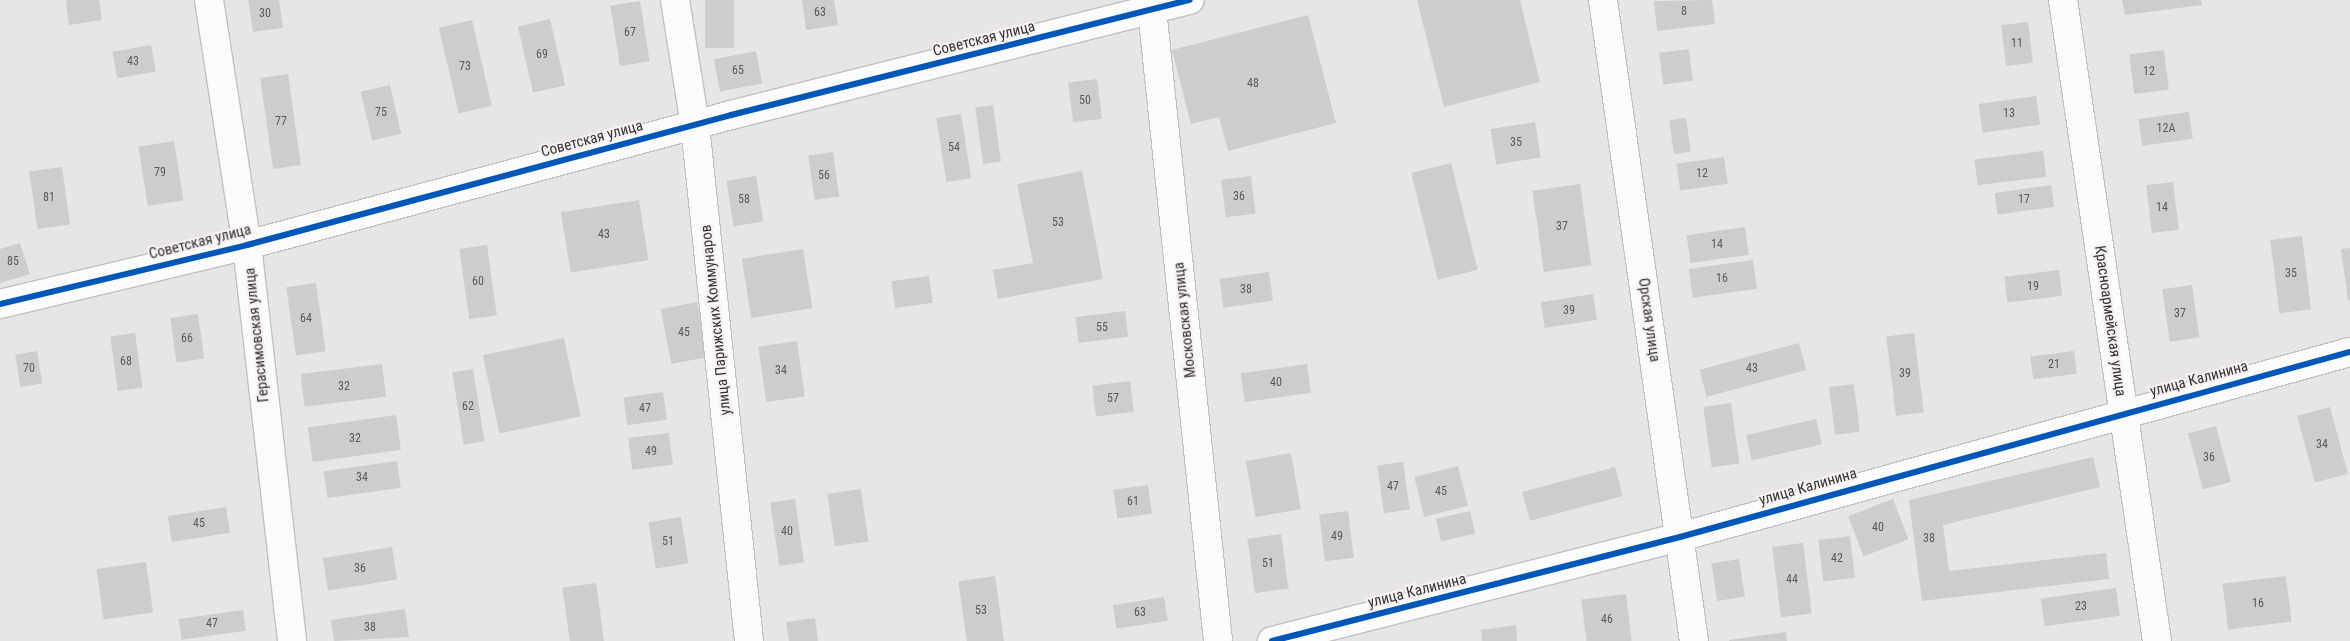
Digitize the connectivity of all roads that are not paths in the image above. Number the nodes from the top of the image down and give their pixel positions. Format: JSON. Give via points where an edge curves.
{"nodes":[{"id":1,"x":209,"y":0,"type":"edge"},
{"id":2,"x":674,"y":0,"type":"edge"},
{"id":3,"x":1190,"y":0,"type":"edge"},
{"id":4,"x":1603,"y":0,"type":"edge"},
{"id":5,"x":2063,"y":0,"type":"edge"},
{"id":6,"x":1152,"y":5,"type":"edge"},
{"id":7,"x":695,"y":125,"type":"junction"},
{"id":8,"x":247,"y":245,"type":"junction"},
{"id":9,"x":0,"y":304,"type":"edge"},
{"id":10,"x":2350,"y":352,"type":"edge"},
{"id":11,"x":2123,"y":411,"type":"junction"},
{"id":12,"x":1680,"y":536,"type":"junction"},
{"id":13,"x":292,"y":641,"type":"edge"},
{"id":14,"x":749,"y":641,"type":"edge"},
{"id":15,"x":1218,"y":641,"type":"edge"},
{"id":16,"x":1272,"y":641,"type":"edge"},
{"id":17,"x":1694,"y":641,"type":"edge"},
{"id":18,"x":2157,"y":641,"type":"edge"}],
"edges":[{"from":1,"to":8,"type":"street","name":"Герасимовская улица"},
{"from":2,"to":7,"type":"street","name":"улица Парижских Коммунаров"},
{"from":3,"to":6,"type":"street","name":"Советская улица"},
{"from":4,"to":12,"type":"street","name":"Орская улица"},
{"from":5,"to":11,"type":"street","name":"Красноармейская улица"},
{"from":6,"to":7,"type":"street","name":"Советская улица"},
{"from":6,"to":15,"type":"street","name":"Московская улица"},
{"from":7,"to":8,"type":"street","name":"Советская улица"},
{"from":7,"to":14,"type":"street","name":"улица Парижских Коммунаров"},
{"from":8,"to":9,"type":"street","name":"Советская улица"},
{"from":8,"to":13,"type":"street","name":"Герасимовская улица"},
{"from":10,"to":11,"type":"street","name":"улица Калинина"},
{"from":11,"to":12,"type":"street","name":"улица Калинина"},
{"from":11,"to":18,"type":"street","name":"Красноармейская улица"},
{"from":12,"to":16,"type":"street","name":"улица Калинина"},
{"from":12,"to":17,"type":"street","name":"Орская улица"}]}
